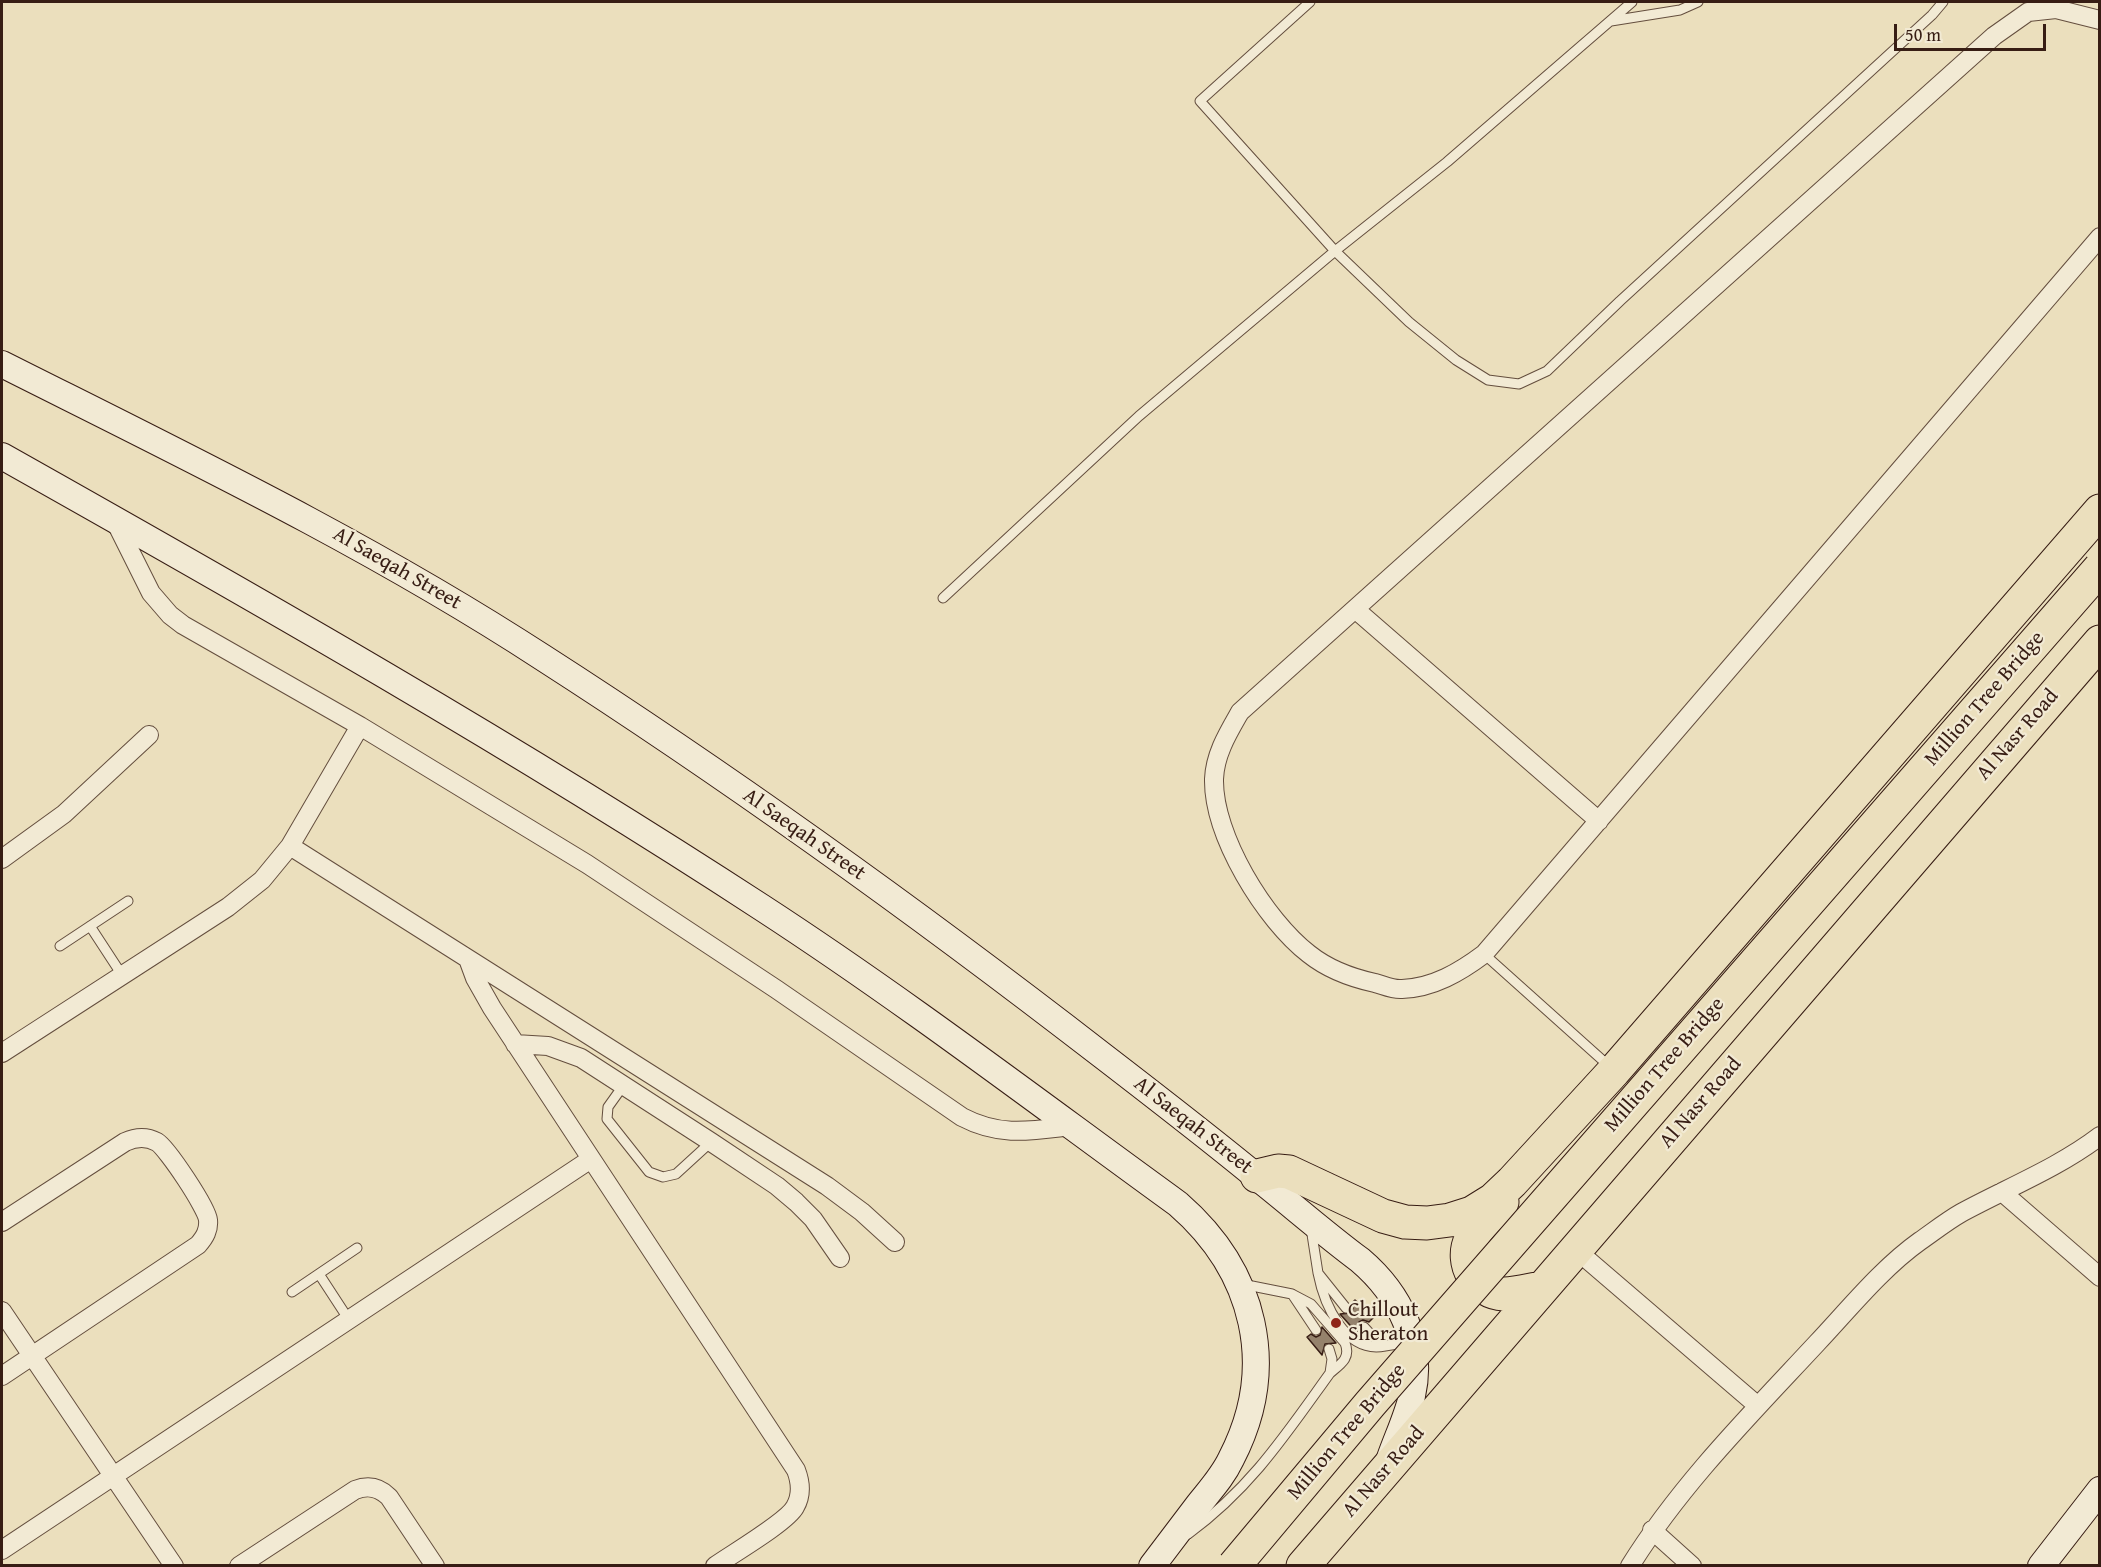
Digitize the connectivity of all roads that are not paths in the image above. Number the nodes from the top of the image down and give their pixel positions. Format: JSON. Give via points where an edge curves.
{"nodes":[{"id":1,"x":1310,"y":2,"type":"edge"},
{"id":2,"x":1632,"y":2,"type":"edge"},
{"id":3,"x":1698,"y":2,"type":"edge"},
{"id":4,"x":1943,"y":2,"type":"edge"},
{"id":5,"x":2100,"y":20,"type":"edge"},
{"id":6,"x":1608,"y":21,"type":"junction"},
{"id":7,"x":2100,"y":237,"type":"edge"},
{"id":8,"x":1335,"y":251,"type":"junction"},
{"id":9,"x":2,"y":364,"type":"edge"},
{"id":10,"x":2,"y":456,"type":"edge"},
{"id":11,"x":2100,"y":511,"type":"edge"},
{"id":12,"x":114,"y":519,"type":"junction"},
{"id":13,"x":2100,"y":568,"type":"edge"},
{"id":14,"x":943,"y":598,"type":"dead end"},
{"id":15,"x":1355,"y":609,"type":"junction"},
{"id":16,"x":2100,"y":642,"type":"edge"},
{"id":17,"x":360,"y":726,"type":"junction"},
{"id":18,"x":149,"y":735,"type":"dead end"},
{"id":19,"x":1599,"y":821,"type":"junction"},
{"id":20,"x":290,"y":846,"type":"junction"},
{"id":21,"x":2,"y":859,"type":"edge"},
{"id":22,"x":128,"y":901,"type":"dead end"},
{"id":23,"x":90,"y":926,"type":"junction"},
{"id":24,"x":60,"y":946,"type":"dead end"},
{"id":25,"x":1484,"y":954,"type":"junction"},
{"id":26,"x":468,"y":959,"type":"junction"},
{"id":27,"x":122,"y":975,"type":"junction"},
{"id":28,"x":515,"y":1044,"type":"junction"},
{"id":29,"x":2,"y":1053,"type":"edge"},
{"id":30,"x":1614,"y":1071,"type":"junction"},
{"id":31,"x":623,"y":1086,"type":"junction"},
{"id":32,"x":1071,"y":1126,"type":"junction"},
{"id":33,"x":2100,"y":1136,"type":"edge"},
{"id":34,"x":711,"y":1143,"type":"junction"},
{"id":35,"x":591,"y":1159,"type":"junction"},
{"id":36,"x":1257,"y":1176,"type":"junction"},
{"id":37,"x":1512,"y":1182,"type":"junction"},
{"id":38,"x":2002,"y":1192,"type":"junction"},
{"id":39,"x":1309,"y":1219,"type":"junction"},
{"id":40,"x":2,"y":1222,"type":"edge"},
{"id":41,"x":895,"y":1242,"type":"dead end"},
{"id":42,"x":357,"y":1248,"type":"dead end"},
{"id":43,"x":1575,"y":1249,"type":"junction"},
{"id":44,"x":840,"y":1258,"type":"dead end"},
{"id":45,"x":1318,"y":1273,"type":"junction"},
{"id":46,"x":319,"y":1274,"type":"junction"},
{"id":47,"x":2100,"y":1277,"type":"edge"},
{"id":48,"x":1240,"y":1284,"type":"junction"},
{"id":49,"x":1542,"y":1288,"type":"junction"},
{"id":50,"x":292,"y":1292,"type":"dead end"},
{"id":51,"x":1292,"y":1294,"type":"junction"},
{"id":52,"x":1346,"y":1308,"type":"dead end"},
{"id":53,"x":2,"y":1311,"type":"edge"},
{"id":54,"x":349,"y":1320,"type":"junction"},
{"id":55,"x":1364,"y":1327,"type":"dead end"},
{"id":56,"x":1316,"y":1329,"type":"dead end"},
{"id":57,"x":1412,"y":1342,"type":"junction"},
{"id":58,"x":1385,"y":1346,"type":"junction"},
{"id":59,"x":1329,"y":1349,"type":"dead end"},
{"id":60,"x":32,"y":1356,"type":"junction"},
{"id":61,"x":1330,"y":1372,"type":"junction"},
{"id":62,"x":2,"y":1376,"type":"edge"},
{"id":63,"x":1758,"y":1406,"type":"junction"},
{"id":64,"x":1386,"y":1469,"type":"junction"},
{"id":65,"x":113,"y":1476,"type":"junction"},
{"id":66,"x":2100,"y":1490,"type":"edge"},
{"id":67,"x":1652,"y":1530,"type":"junction"},
{"id":68,"x":2,"y":1550,"type":"edge"},
{"id":69,"x":1158,"y":1557,"type":"edge"},
{"id":70,"x":174,"y":1566,"type":"edge"},
{"id":71,"x":239,"y":1566,"type":"edge"},
{"id":72,"x":435,"y":1566,"type":"edge"},
{"id":73,"x":715,"y":1566,"type":"edge"},
{"id":74,"x":1234,"y":1566,"type":"edge"},
{"id":75,"x":1303,"y":1566,"type":"edge"},
{"id":76,"x":1630,"y":1566,"type":"edge"},
{"id":77,"x":1692,"y":1566,"type":"edge"},
{"id":78,"x":2041,"y":1566,"type":"edge"}],
"edges":[{"from":1,"to":8,"type":"lane","via":[[1200,100]]},
{"from":2,"to":6,"type":"lane"},
{"from":3,"to":6,"type":"lane","via":[[1680,10]]},
{"from":4,"to":8,"type":"lane","via":[[1546,371],[1519,384],[1488,380],[1456,360],[1409,322]]},
{"from":5,"to":15,"type":"street","via":[[2056,9],[2028,12],[1994,36]]},
{"from":6,"to":8,"type":"lane","via":[[1447,162]]},
{"from":7,"to":19,"type":"street"},
{"from":8,"to":14,"type":"lane","via":[[1139,416]]},
{"from":9,"to":36,"type":"street","name":"Al Saeqah Street","via":[[322,526],[549,661],[885,893]]},
{"from":10,"to":12,"type":"street"},
{"from":11,"to":30,"type":"highway"},
{"from":12,"to":17,"type":"street","via":[[144,582],[170,615],[196,634]]},
{"from":12,"to":32,"type":"street","via":[[419,694],[664,844],[862,975]]},
{"from":13,"to":74,"type":"highway","name":"Million Tree Bridge","bridge":true,"via":[[1370,1404]]},
{"from":15,"to":19,"type":"street"},
{"from":15,"to":25,"type":"street","via":[[1240,712],[1222,744],[1214,777],[1215,802],[1232,849],[1256,896],[1278,924],[1310,955],[1347,977],[1401,990],[1432,984],[1459,972]]},
{"from":16,"to":43,"type":"highway","name":"Al Nasr Road"},
{"from":17,"to":20,"type":"street"},
{"from":17,"to":32,"type":"street","via":[[587,864],[962,1117],[1001,1131]]},
{"from":18,"to":21,"type":"street","via":[[64,813]]},
{"from":19,"to":25,"type":"street"},
{"from":20,"to":26,"type":"street"},
{"from":20,"to":27,"type":"street","via":[[246,894]]},
{"from":22,"to":23,"type":"lane"},
{"from":23,"to":24,"type":"lane"},
{"from":23,"to":27,"type":"lane"},
{"from":25,"to":30,"type":"lane"},
{"from":26,"to":28,"type":"street","via":[[483,993]]},
{"from":26,"to":41,"type":"street","via":[[827,1186]]},
{"from":27,"to":29,"type":"street"},
{"from":28,"to":31,"type":"street","via":[[564,1051]]},
{"from":28,"to":35,"type":"street"},
{"from":30,"to":37,"type":"highway"},
{"from":31,"to":34,"type":"street"},
{"from":31,"to":34,"type":"lane","via":[[608,1107],[607,1119],[649,1172],[663,1177],[676,1174]]},
{"from":32,"to":48,"type":"street","via":[[1193,1217],[1220,1248]]},
{"from":33,"to":38,"type":"street"},
{"from":34,"to":44,"type":"street","via":[[796,1202],[828,1237]]},
{"from":35,"to":54,"type":"street"},
{"from":35,"to":73,"type":"street","via":[[800,1479],[799,1499],[789,1516]]},
{"from":36,"to":37,"type":"highway","via":[[1289,1172],[1383,1216],[1427,1223],[1472,1213]]},
{"from":36,"to":39,"type":"street","name":"Al Saeqah Street"},
{"from":37,"to":49,"type":"highway","via":[[1500,1205],[1471,1239],[1468,1266],[1478,1282],[1494,1292]]},
{"from":38,"to":47,"type":"street"},
{"from":38,"to":63,"type":"street","via":[[1959,1214],[1917,1243],[1875,1281]]},
{"from":39,"to":45,"type":"lane"},
{"from":39,"to":57,"type":"street","name":"Al Saeqah Street","via":[[1384,1283],[1401,1310]]},
{"from":40,"to":60,"type":"street","via":[[125,1142],[141,1137],[162,1146],[208,1216],[207,1231],[198,1245]]},
{"from":42,"to":46,"type":"lane"},
{"from":43,"to":49,"type":"highway","name":"Al Nasr Road"},
{"from":43,"to":63,"type":"street"},
{"from":45,"to":52,"type":"lane"},
{"from":45,"to":58,"type":"lane","via":[[1330,1312],[1341,1327],[1365,1344]]},
{"from":46,"to":50,"type":"lane"},
{"from":46,"to":54,"type":"lane"},
{"from":48,"to":51,"type":"lane"},
{"from":48,"to":69,"type":"street","via":[[1255,1350],[1248,1418],[1224,1471]]},
{"from":49,"to":64,"type":"highway","name":"Al Nasr Road"},
{"from":51,"to":56,"type":"lane"},
{"from":51,"to":61,"type":"lane","via":[[1311,1304],[1345,1343],[1347,1356]]},
{"from":53,"to":60,"type":"street"},
{"from":54,"to":65,"type":"street"},
{"from":55,"to":58,"type":"lane"},
{"from":57,"to":58,"type":"lane"},
{"from":57,"to":64,"type":"street","name":"Al Saeqah Street","via":[[1412,1394]]},
{"from":59,"to":61,"type":"lane"},
{"from":60,"to":62,"type":"street"},
{"from":60,"to":65,"type":"street"},
{"from":61,"to":69,"type":"lane","via":[[1249,1481],[1221,1509]]},
{"from":63,"to":67,"type":"street"},
{"from":64,"to":75,"type":"highway","name":"Al Nasr Road"},
{"from":65,"to":68,"type":"street"},
{"from":65,"to":70,"type":"street"},
{"from":66,"to":78,"type":"street"},
{"from":67,"to":76,"type":"street"},
{"from":67,"to":77,"type":"street"},
{"from":71,"to":72,"type":"street","via":[[355,1490],[369,1486],[389,1497]]}]}
